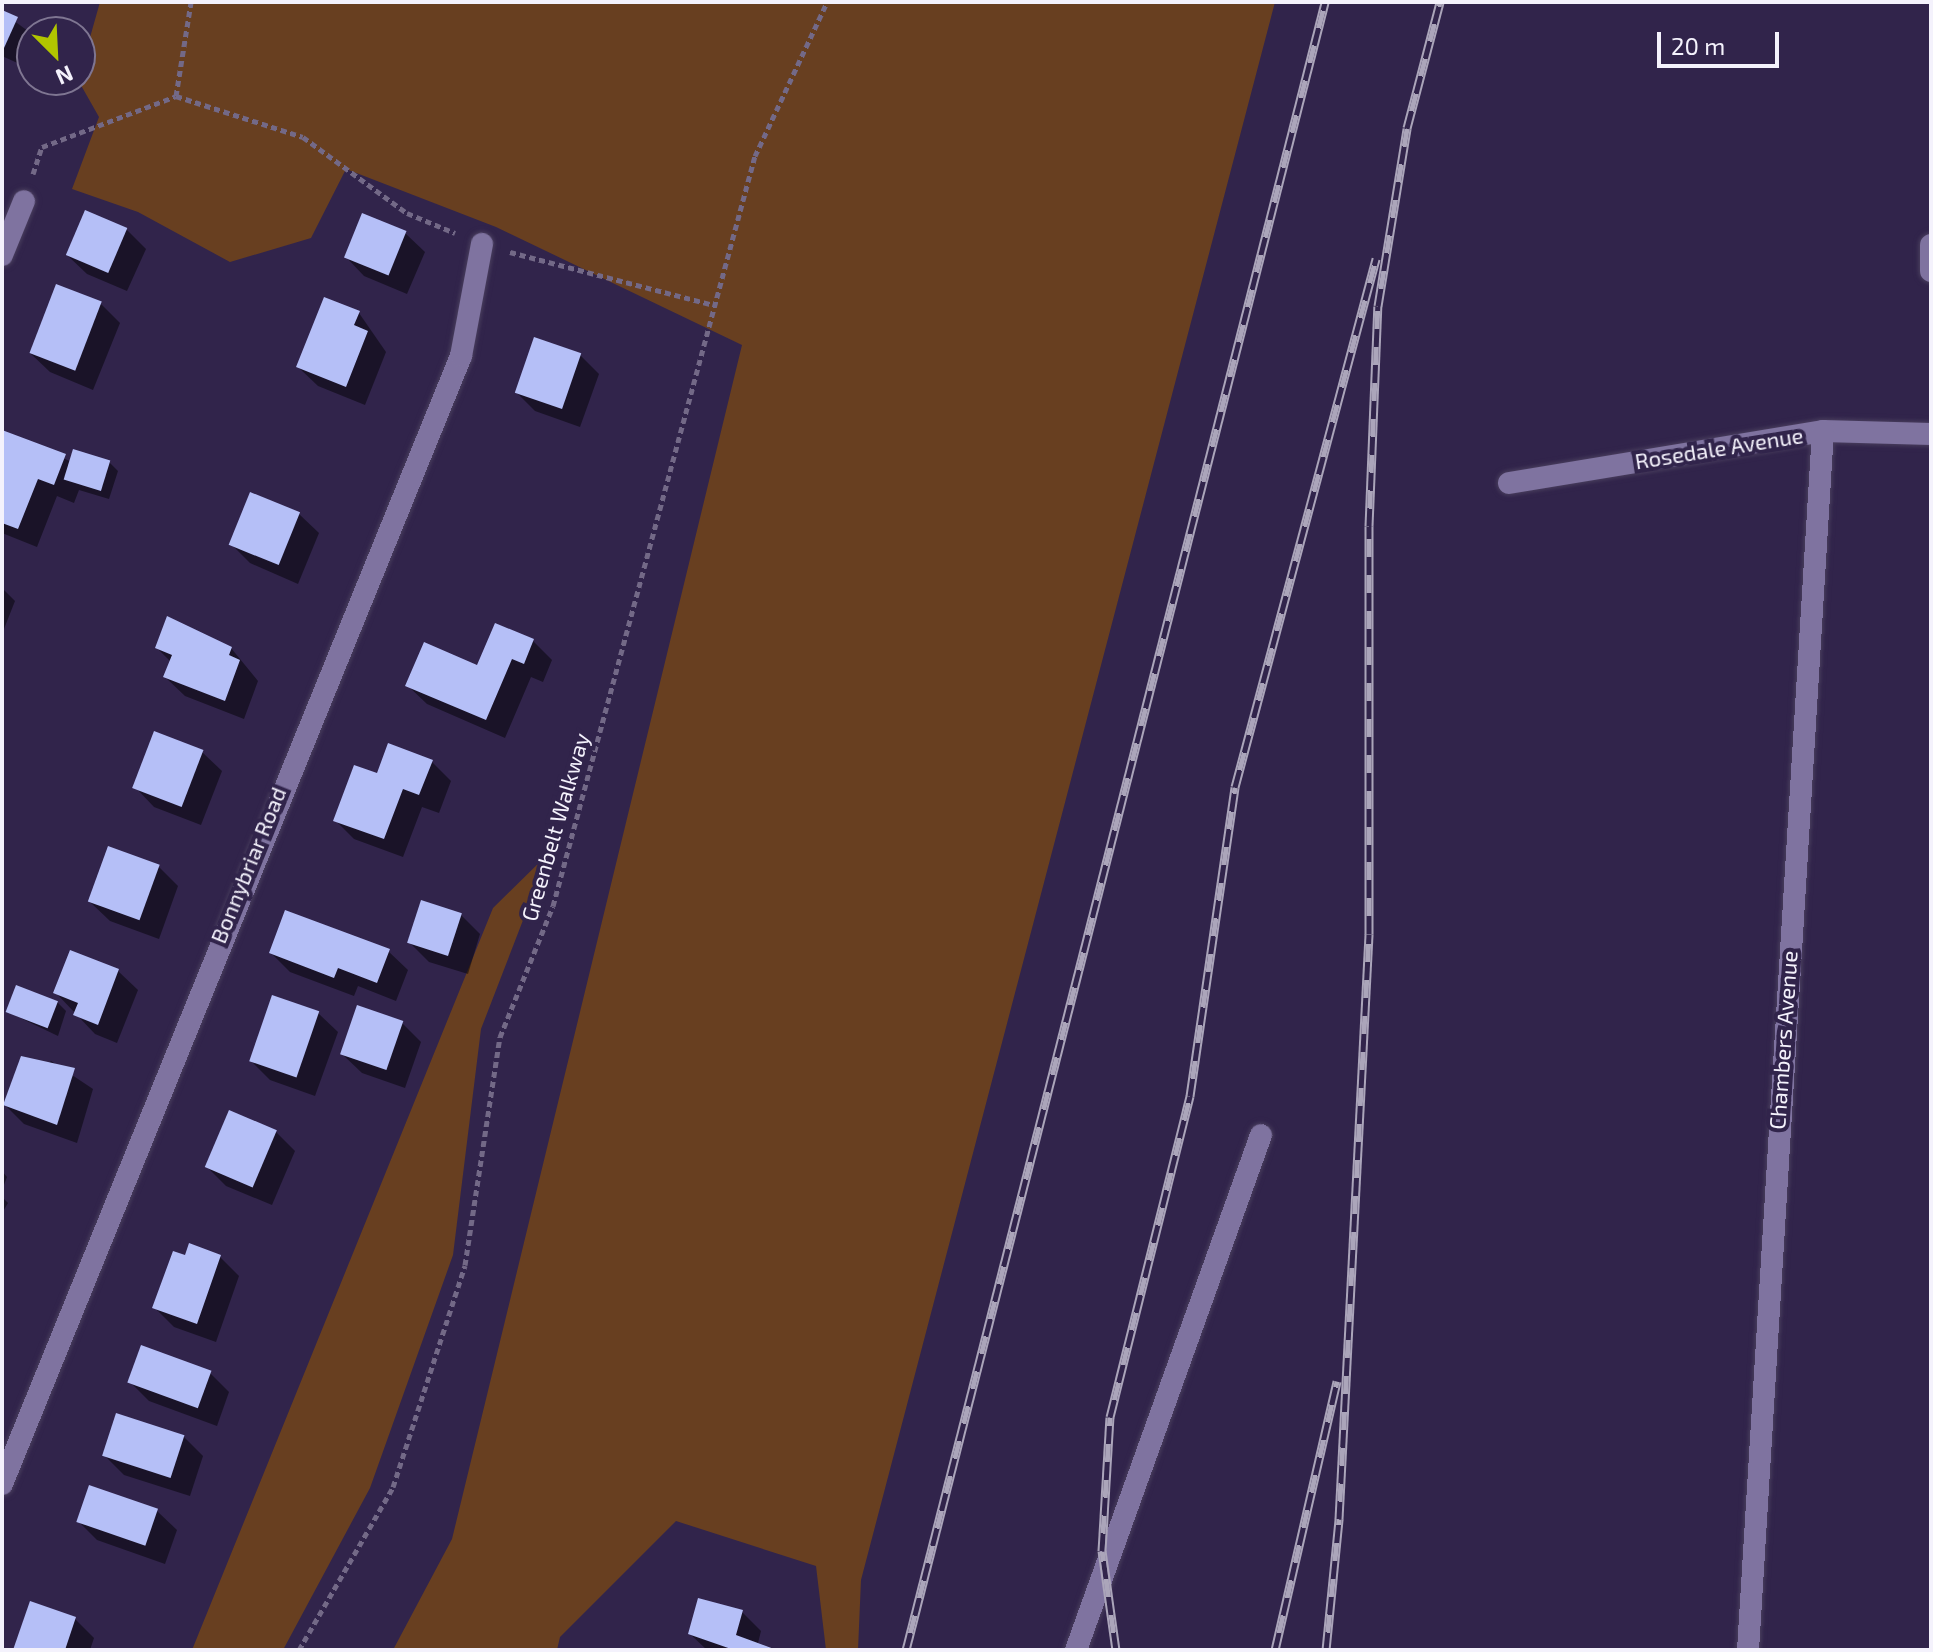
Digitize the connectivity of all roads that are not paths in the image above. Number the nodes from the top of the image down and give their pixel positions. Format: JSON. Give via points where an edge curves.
{"nodes":[{"id":1,"x":24,"y":201,"type":"road end"},
{"id":2,"x":482,"y":244,"type":"road end"},
{"id":3,"x":1931,"y":245,"type":"edge"},
{"id":4,"x":2,"y":255,"type":"edge"},
{"id":5,"x":1931,"y":271,"type":"edge"},
{"id":6,"x":1823,"y":431,"type":"junction"},
{"id":7,"x":1931,"y":434,"type":"edge"},
{"id":8,"x":1509,"y":483,"type":"dead end"},
{"id":9,"x":1261,"y":1135,"type":"dead end"},
{"id":10,"x":2,"y":1484,"type":"edge"},
{"id":11,"x":1076,"y":1650,"type":"edge"},
{"id":12,"x":1748,"y":1650,"type":"edge"}],
"edges":[{"from":1,"to":4,"type":"street"},
{"from":2,"to":10,"type":"street","name":"Bonnybriar Road","via":[[461,356]]},
{"from":3,"to":5,"type":"street"},
{"from":6,"to":7,"type":"street","name":"Rosedale Avenue"},
{"from":6,"to":8,"type":"street","name":"Rosedale Avenue"},
{"from":6,"to":12,"type":"street","name":"Chambers Avenue"},
{"from":9,"to":11,"type":"street"}]}
